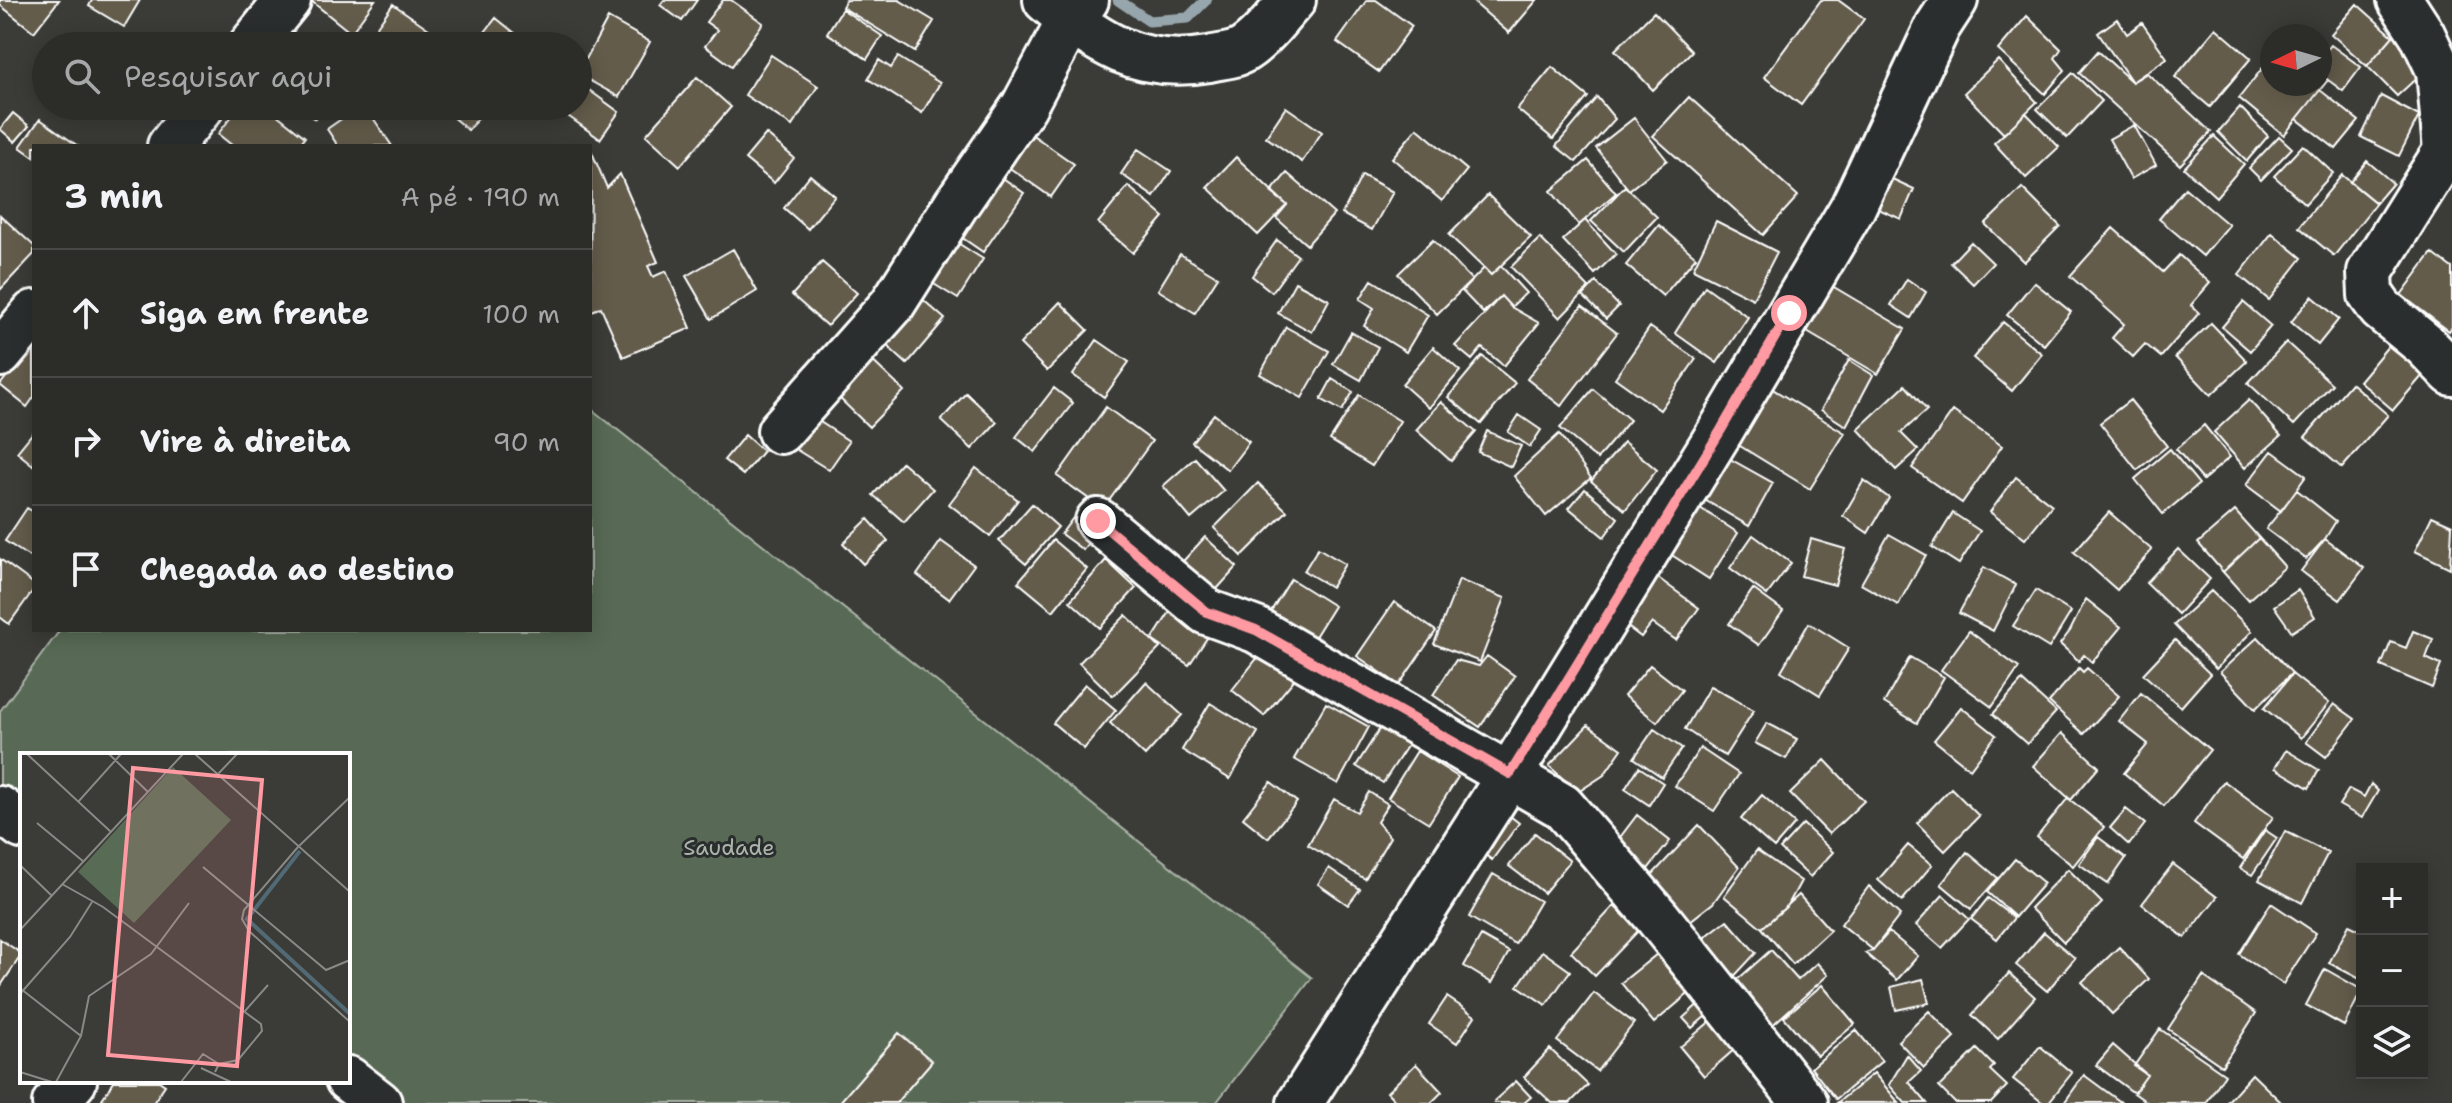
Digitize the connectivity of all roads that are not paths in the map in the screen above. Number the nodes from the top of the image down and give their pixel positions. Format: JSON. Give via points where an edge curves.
{"nodes":[{"id":1,"x":288,"y":0,"type":"edge"},
{"id":2,"x":1293,"y":0,"type":"edge"},
{"id":3,"x":1955,"y":0,"type":"edge"},
{"id":4,"x":2400,"y":0,"type":"edge"},
{"id":5,"x":1067,"y":7,"type":"edge"},
{"id":6,"x":262,"y":32,"type":"edge"},
{"id":7,"x":191,"y":120,"type":"edge"},
{"id":8,"x":172,"y":144,"type":"edge"},
{"id":9,"x":2449,"y":152,"type":"edge"},
{"id":10,"x":32,"y":315,"type":"edge"},
{"id":11,"x":0,"y":354,"type":"edge"},
{"id":12,"x":2452,"y":373,"type":"edge"},
{"id":13,"x":780,"y":431,"type":"dead end"},
{"id":14,"x":1098,"y":521,"type":"dead end"},
{"id":15,"x":1510,"y":774,"type":"junction"},
{"id":16,"x":0,"y":809,"type":"edge"},
{"id":17,"x":20,"y":824,"type":"edge"},
{"id":18,"x":350,"y":1081,"type":"edge"},
{"id":19,"x":72,"y":1083,"type":"edge"},
{"id":20,"x":55,"y":1103,"type":"edge"},
{"id":21,"x":379,"y":1103,"type":"edge"},
{"id":22,"x":1300,"y":1103,"type":"edge"},
{"id":23,"x":1805,"y":1103,"type":"edge"}],
"edges":[{"from":1,"to":6,"type":"street"},
{"from":2,"to":5,"type":"street","via":[[1247,49],[1198,61],[1118,51]]},
{"from":3,"to":15,"type":"street","via":[[1853,207]]},
{"from":4,"to":9,"type":"street","via":[[2439,70]]},
{"from":5,"to":13,"type":"street","via":[[1024,106],[892,305]]},
{"from":7,"to":8,"type":"street"},
{"from":9,"to":12,"type":"street","via":[[2370,272],[2371,295],[2381,309]]},
{"from":10,"to":11,"type":"street"},
{"from":14,"to":15,"type":"street","via":[[1207,612],[1256,630]]},
{"from":15,"to":22,"type":"street"},
{"from":15,"to":23,"type":"street","via":[[1562,806],[1597,845]]},
{"from":16,"to":17,"type":"street"},
{"from":18,"to":21,"type":"street"},
{"from":19,"to":20,"type":"street"}]}
